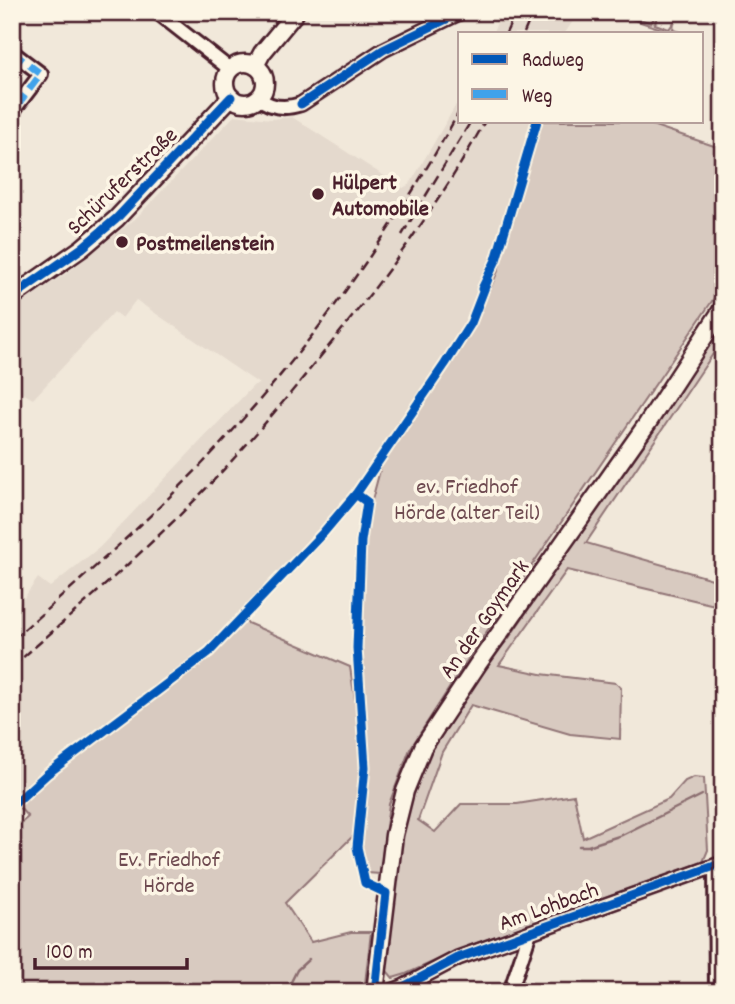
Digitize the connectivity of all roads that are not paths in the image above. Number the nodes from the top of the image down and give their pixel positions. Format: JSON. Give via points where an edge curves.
{"nodes":[{"id":1,"x":157,"y":12,"type":"edge"},
{"id":2,"x":296,"y":12,"type":"edge"},
{"id":3,"x":461,"y":12,"type":"edge"},
{"id":4,"x":12,"y":52,"type":"edge"},
{"id":5,"x":255,"y":66,"type":"junction"},
{"id":6,"x":231,"y":70,"type":"junction"},
{"id":7,"x":230,"y":97,"type":"junction"},
{"id":8,"x":259,"y":98,"type":"junction"},
{"id":9,"x":12,"y":112,"type":"edge"},
{"id":10,"x":12,"y":297,"type":"edge"},
{"id":11,"x":723,"y":307,"type":"edge"},
{"id":12,"x":719,"y":864,"type":"edge"},
{"id":13,"x":530,"y":932,"type":"junction"},
{"id":14,"x":718,"y":989,"type":"edge"},
{"id":15,"x":375,"y":992,"type":"edge"},
{"id":16,"x":390,"y":992,"type":"edge"},
{"id":17,"x":510,"y":992,"type":"edge"}],
"edges":[{"from":1,"to":6,"type":"street"},
{"from":2,"to":5,"type":"main road"},
{"from":3,"to":8,"type":"street","via":[[383,50],[301,104],[278,107]]},
{"from":4,"to":9,"type":"street","via":[[41,74]]},
{"from":5,"to":6,"type":"main road","via":[[242,64]]},
{"from":5,"to":8,"type":"main road","via":[[265,81]]},
{"from":6,"to":7,"type":"main road","via":[[226,80]]},
{"from":7,"to":8,"type":"main road","via":[[247,103]]},
{"from":7,"to":10,"type":"main road","name":"Schüruferstraße","via":[[116,219]]},
{"from":11,"to":15,"type":"main road","name":"An der Goymark","via":[[423,747],[397,815]]},
{"from":12,"to":13,"type":"street","name":"Am Lohbach"},
{"from":12,"to":14,"type":"street"},
{"from":13,"to":16,"type":"street","name":"Am Lohbach","via":[[458,958]]},
{"from":13,"to":17,"type":"street"}]}
